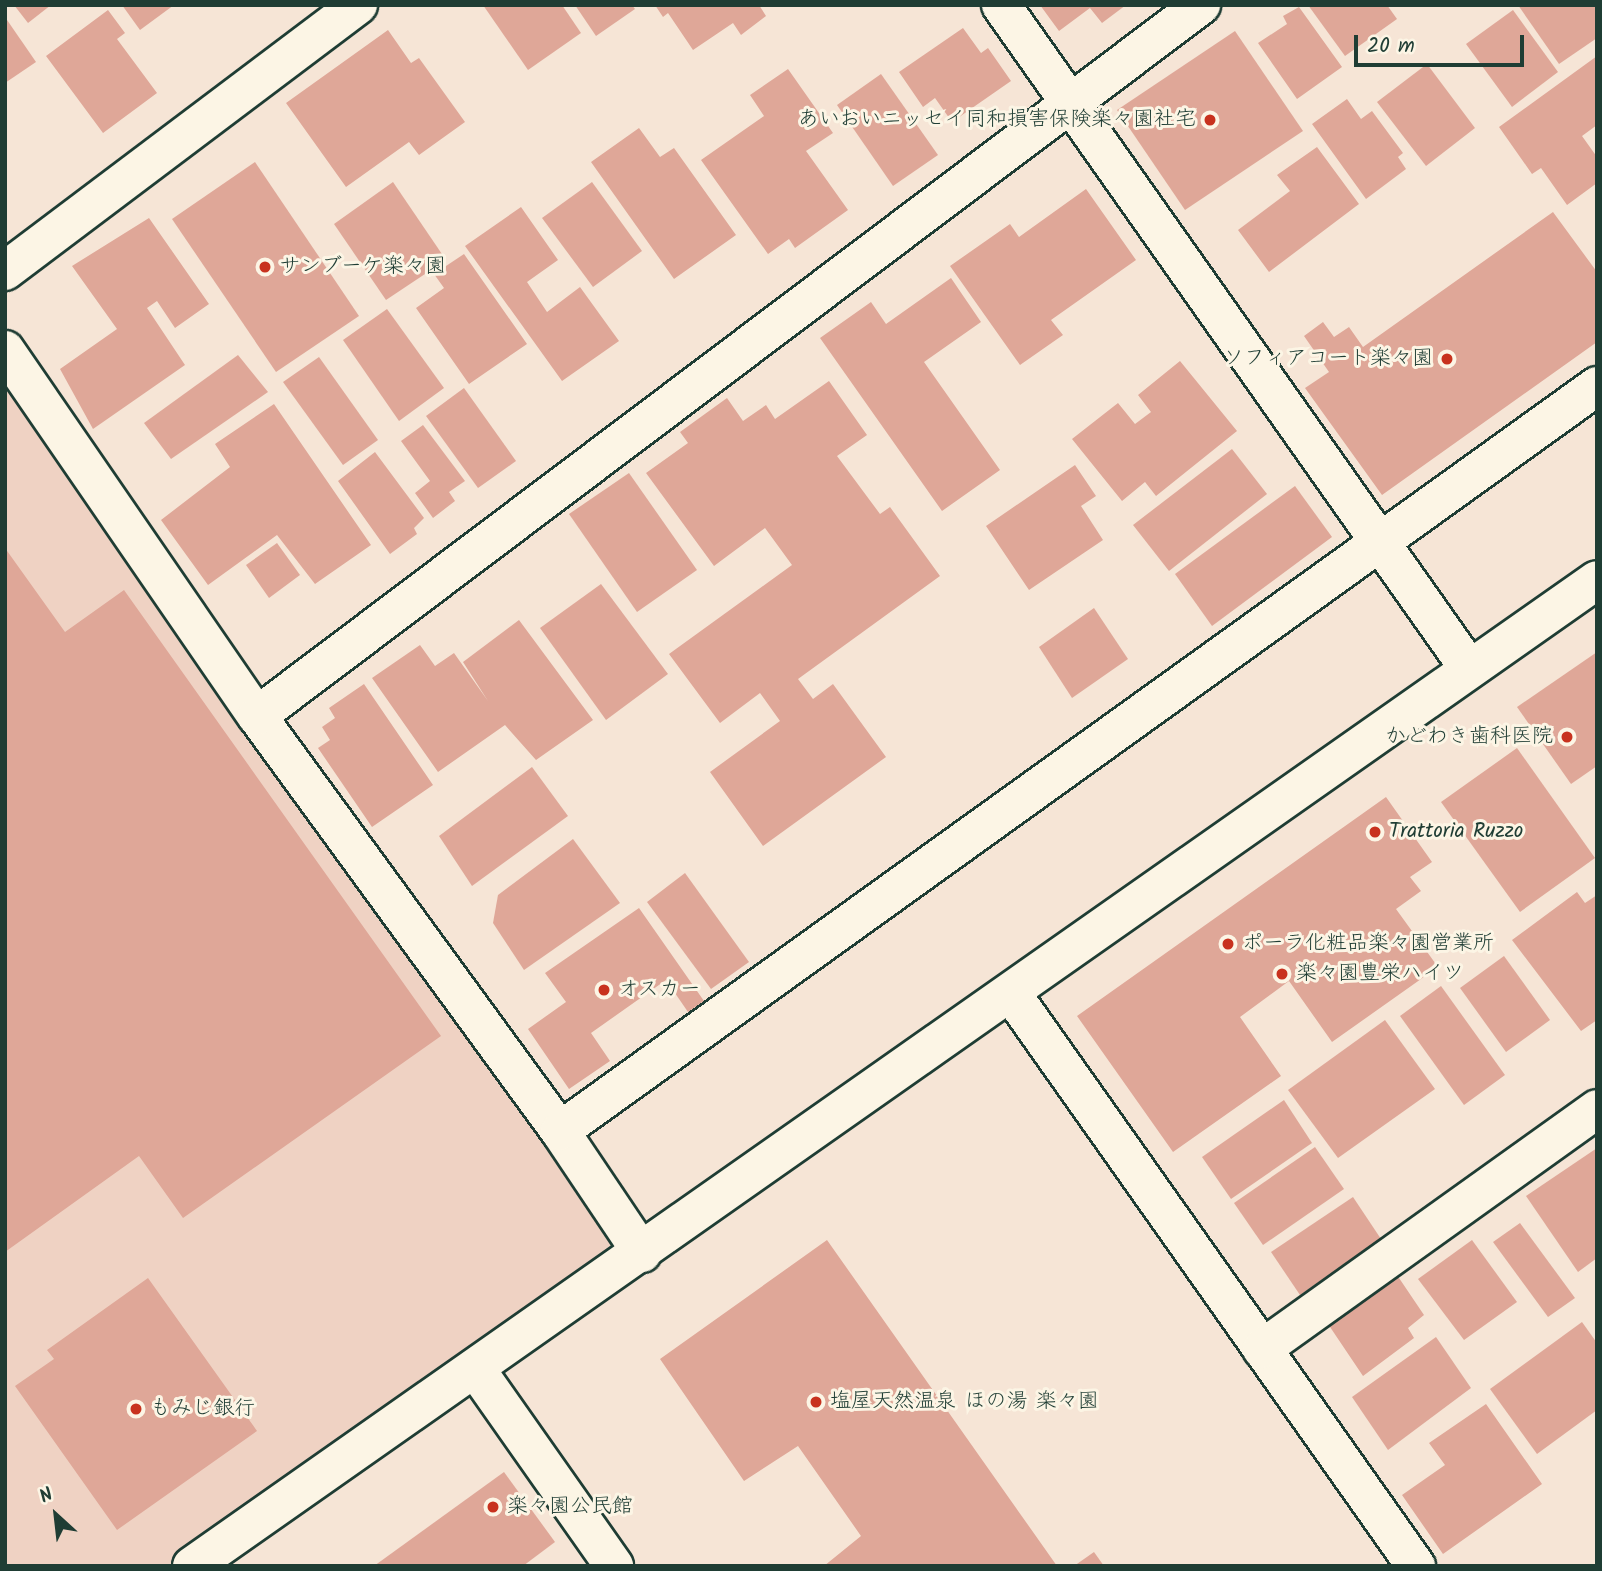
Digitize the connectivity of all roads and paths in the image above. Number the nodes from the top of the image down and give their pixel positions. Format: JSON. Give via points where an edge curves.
{"nodes":[{"id":1,"x":358,"y":5,"type":"edge"},
{"id":2,"x":1001,"y":5,"type":"edge"},
{"id":3,"x":1201,"y":5,"type":"edge"},
{"id":4,"x":1069,"y":105,"type":"junction"},
{"id":5,"x":5,"y":271,"type":"edge"},
{"id":6,"x":5,"y":350,"type":"edge"},
{"id":7,"x":1597,"y":386,"type":"edge"},
{"id":8,"x":1380,"y":540,"type":"junction"},
{"id":9,"x":1597,"y":580,"type":"edge"},
{"id":10,"x":1468,"y":667,"type":"junction"},
{"id":11,"x":257,"y":716,"type":"junction"},
{"id":12,"x":1011,"y":993,"type":"junction"},
{"id":13,"x":1597,"y":1109,"type":"edge"},
{"id":14,"x":560,"y":1131,"type":"junction"},
{"id":15,"x":642,"y":1253,"type":"junction"},
{"id":16,"x":1262,"y":1349,"type":"junction"},
{"id":17,"x":475,"y":1368,"type":"junction"},
{"id":18,"x":192,"y":1566,"type":"edge"},
{"id":19,"x":614,"y":1566,"type":"edge"},
{"id":20,"x":1416,"y":1566,"type":"edge"}],
"edges":[{"from":1,"to":5,"type":"street"},
{"from":2,"to":4,"type":"street"},
{"from":3,"to":4,"type":"street"},
{"from":4,"to":8,"type":"street"},
{"from":4,"to":11,"type":"street"},
{"from":6,"to":11,"type":"street"},
{"from":7,"to":8,"type":"street"},
{"from":8,"to":10,"type":"street"},
{"from":8,"to":14,"type":"street"},
{"from":9,"to":10,"type":"street"},
{"from":10,"to":12,"type":"street"},
{"from":11,"to":14,"type":"street"},
{"from":12,"to":15,"type":"street"},
{"from":12,"to":16,"type":"street"},
{"from":13,"to":16,"type":"street"},
{"from":14,"to":15,"type":"street"},
{"from":15,"to":17,"type":"street"},
{"from":16,"to":20,"type":"street"},
{"from":17,"to":18,"type":"street"},
{"from":17,"to":19,"type":"street"}]}
